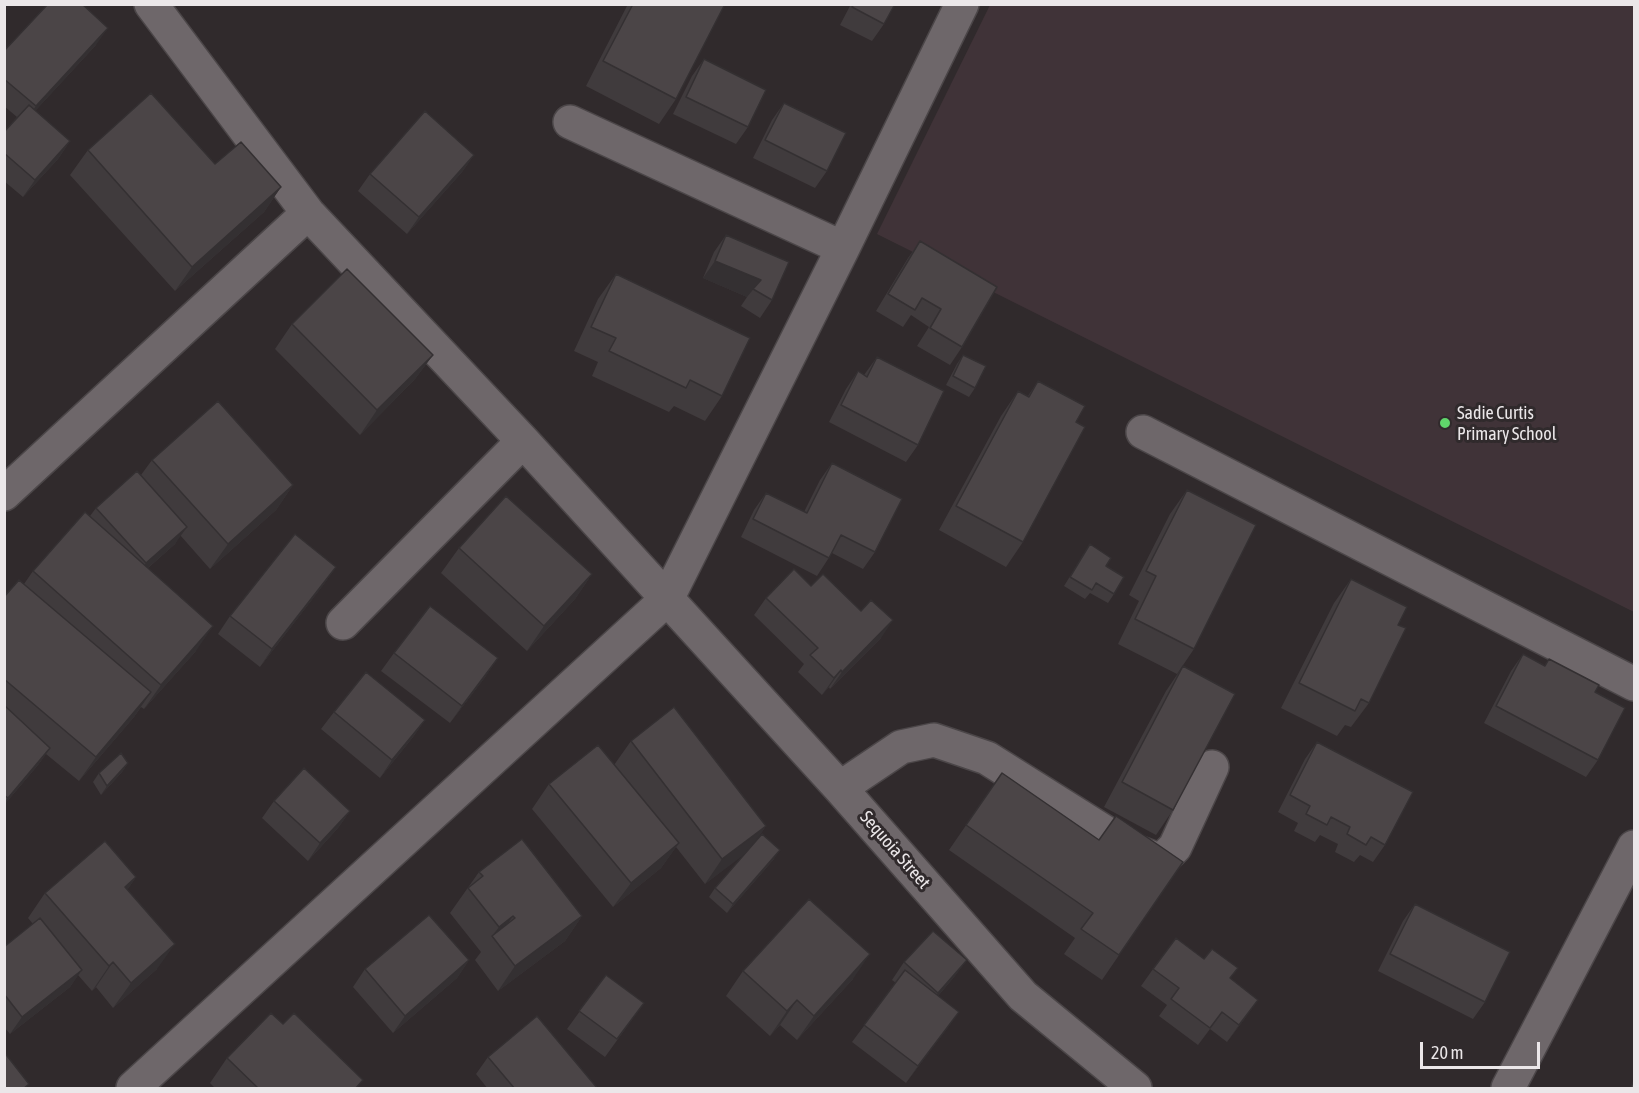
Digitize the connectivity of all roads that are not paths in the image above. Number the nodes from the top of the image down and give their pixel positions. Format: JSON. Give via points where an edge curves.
{"nodes":[{"id":1,"x":151,"y":4,"type":"edge"},
{"id":2,"x":962,"y":4,"type":"edge"},
{"id":3,"x":570,"y":122,"type":"dead end"},
{"id":4,"x":308,"y":213,"type":"junction"},
{"id":5,"x":843,"y":248,"type":"junction"},
{"id":6,"x":1143,"y":432,"type":"dead end"},
{"id":7,"x":523,"y":441,"type":"junction"},
{"id":8,"x":4,"y":494,"type":"edge"},
{"id":9,"x":667,"y":599,"type":"junction"},
{"id":10,"x":343,"y":623,"type":"dead end"},
{"id":11,"x":1635,"y":684,"type":"edge"},
{"id":12,"x":1212,"y":767,"type":"edge"},
{"id":13,"x":840,"y":788,"type":"junction"},
{"id":14,"x":1635,"y":847,"type":"edge"},
{"id":15,"x":133,"y":1089,"type":"edge"},
{"id":16,"x":1135,"y":1089,"type":"edge"},
{"id":17,"x":1508,"y":1089,"type":"edge"}],
"edges":[{"from":1,"to":4,"type":"street","name":"Sequoia Street"},
{"from":2,"to":5,"type":"street"},
{"from":3,"to":5,"type":"street"},
{"from":4,"to":7,"type":"street","name":"Sequoia Street"},
{"from":4,"to":8,"type":"street"},
{"from":5,"to":9,"type":"street"},
{"from":6,"to":11,"type":"street"},
{"from":7,"to":9,"type":"street","name":"Sequoia Street"},
{"from":7,"to":10,"type":"street"},
{"from":9,"to":13,"type":"street","name":"Sequoia Street"},
{"from":9,"to":15,"type":"street"},
{"from":12,"to":13,"type":"street","via":[[1175,847],[1161,861],[1135,851],[987,758],[934,740],[901,747]]},
{"from":13,"to":16,"type":"street","name":"Sequoia Street","via":[[1023,996]]},
{"from":14,"to":17,"type":"street"}]}
